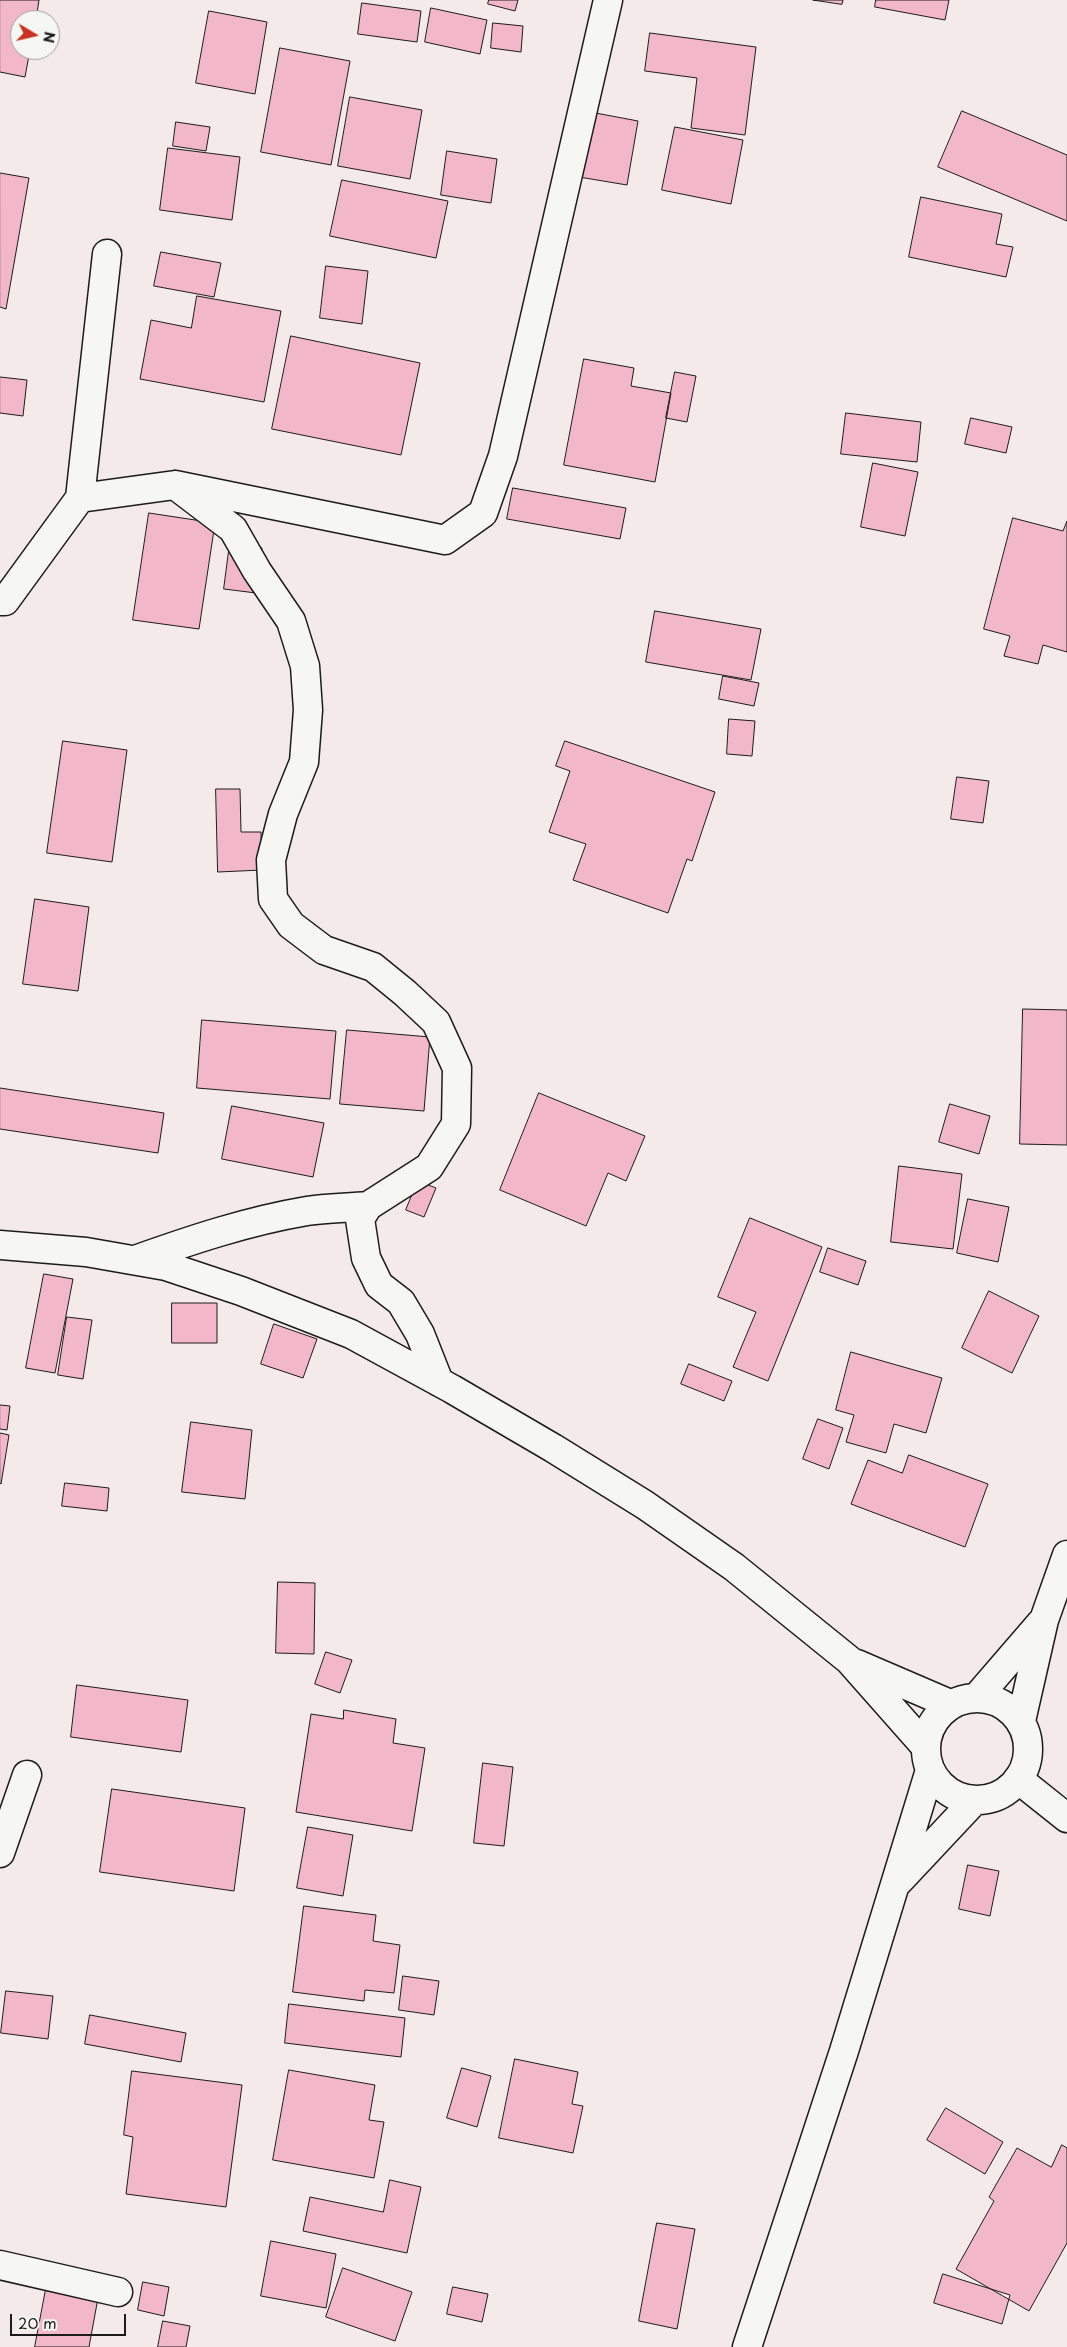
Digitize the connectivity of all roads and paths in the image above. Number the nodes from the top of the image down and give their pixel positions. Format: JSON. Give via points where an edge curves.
{"nodes":[{"id":1,"x":608,"y":0,"type":"edge"},
{"id":2,"x":107,"y":254,"type":"dead end"},
{"id":3,"x":175,"y":485,"type":"junction"},
{"id":4,"x":80,"y":498,"type":"junction"},
{"id":5,"x":0,"y":601,"type":"edge"},
{"id":6,"x":368,"y":1206,"type":"junction"},
{"id":7,"x":0,"y":1245,"type":"edge"},
{"id":8,"x":133,"y":1260,"type":"junction"},
{"id":9,"x":439,"y":1382,"type":"junction"},
{"id":10,"x":1067,"y":1555,"type":"edge"},
{"id":11,"x":1044,"y":1620,"type":"junction"},
{"id":12,"x":849,"y":1660,"type":"junction"},
{"id":13,"x":978,"y":1696,"type":"junction"},
{"id":14,"x":950,"y":1704,"type":"junction"},
{"id":15,"x":1021,"y":1721,"type":"junction"},
{"id":16,"x":928,"y":1758,"type":"junction"},
{"id":17,"x":28,"y":1775,"type":"dead end"},
{"id":18,"x":1018,"y":1779,"type":"junction"},
{"id":19,"x":974,"y":1800,"type":"junction"},
{"id":20,"x":1067,"y":1818,"type":"edge"},
{"id":21,"x":0,"y":1853,"type":"edge"},
{"id":22,"x":892,"y":1888,"type":"junction"},
{"id":23,"x":0,"y":2265,"type":"edge"},
{"id":24,"x":118,"y":2292,"type":"dead end"},
{"id":25,"x":747,"y":2347,"type":"edge"}],
"edges":[{"from":1,"to":3,"type":"street","via":[[503,456],[483,513],[445,540]]},
{"from":2,"to":4,"type":"street"},
{"from":3,"to":4,"type":"street"},
{"from":3,"to":6,"type":"street","via":[[233,529],[291,621],[305,666],[308,710],[304,762],[283,814],[271,860],[274,899],[291,925],[324,950],[373,966],[436,1022],[457,1068],[456,1124],[429,1167]]},
{"from":4,"to":5,"type":"street","via":[[5,600]]},
{"from":6,"to":8,"type":"street","via":[[308,1211],[248,1224]]},
{"from":6,"to":9,"type":"street","via":[[360,1219],[366,1258],[379,1285],[401,1302],[420,1334]]},
{"from":7,"to":8,"type":"street","via":[[86,1252]]},
{"from":8,"to":9,"type":"street","via":[[166,1266],[241,1291],[351,1334]]},
{"from":9,"to":12,"type":"street","via":[[645,1505],[734,1567]]},
{"from":10,"to":11,"type":"street"},
{"from":11,"to":13,"type":"street"},
{"from":11,"to":15,"type":"street"},
{"from":12,"to":14,"type":"street"},
{"from":12,"to":16,"type":"street"},
{"from":13,"to":14,"type":"street"},
{"from":13,"to":15,"type":"street","via":[[1002,1703]]},
{"from":14,"to":16,"type":"street","via":[[929,1730]]},
{"from":15,"to":18,"type":"street","via":[[1028,1740],[1027,1761]]},
{"from":16,"to":19,"type":"street","via":[[941,1786],[956,1796]]},
{"from":16,"to":22,"type":"street"},
{"from":17,"to":21,"type":"street"},
{"from":18,"to":19,"type":"street","via":[[999,1795]]},
{"from":18,"to":20,"type":"street"},
{"from":19,"to":22,"type":"street"},
{"from":22,"to":25,"type":"street","via":[[841,2060]]},
{"from":23,"to":24,"type":"street"}]}
